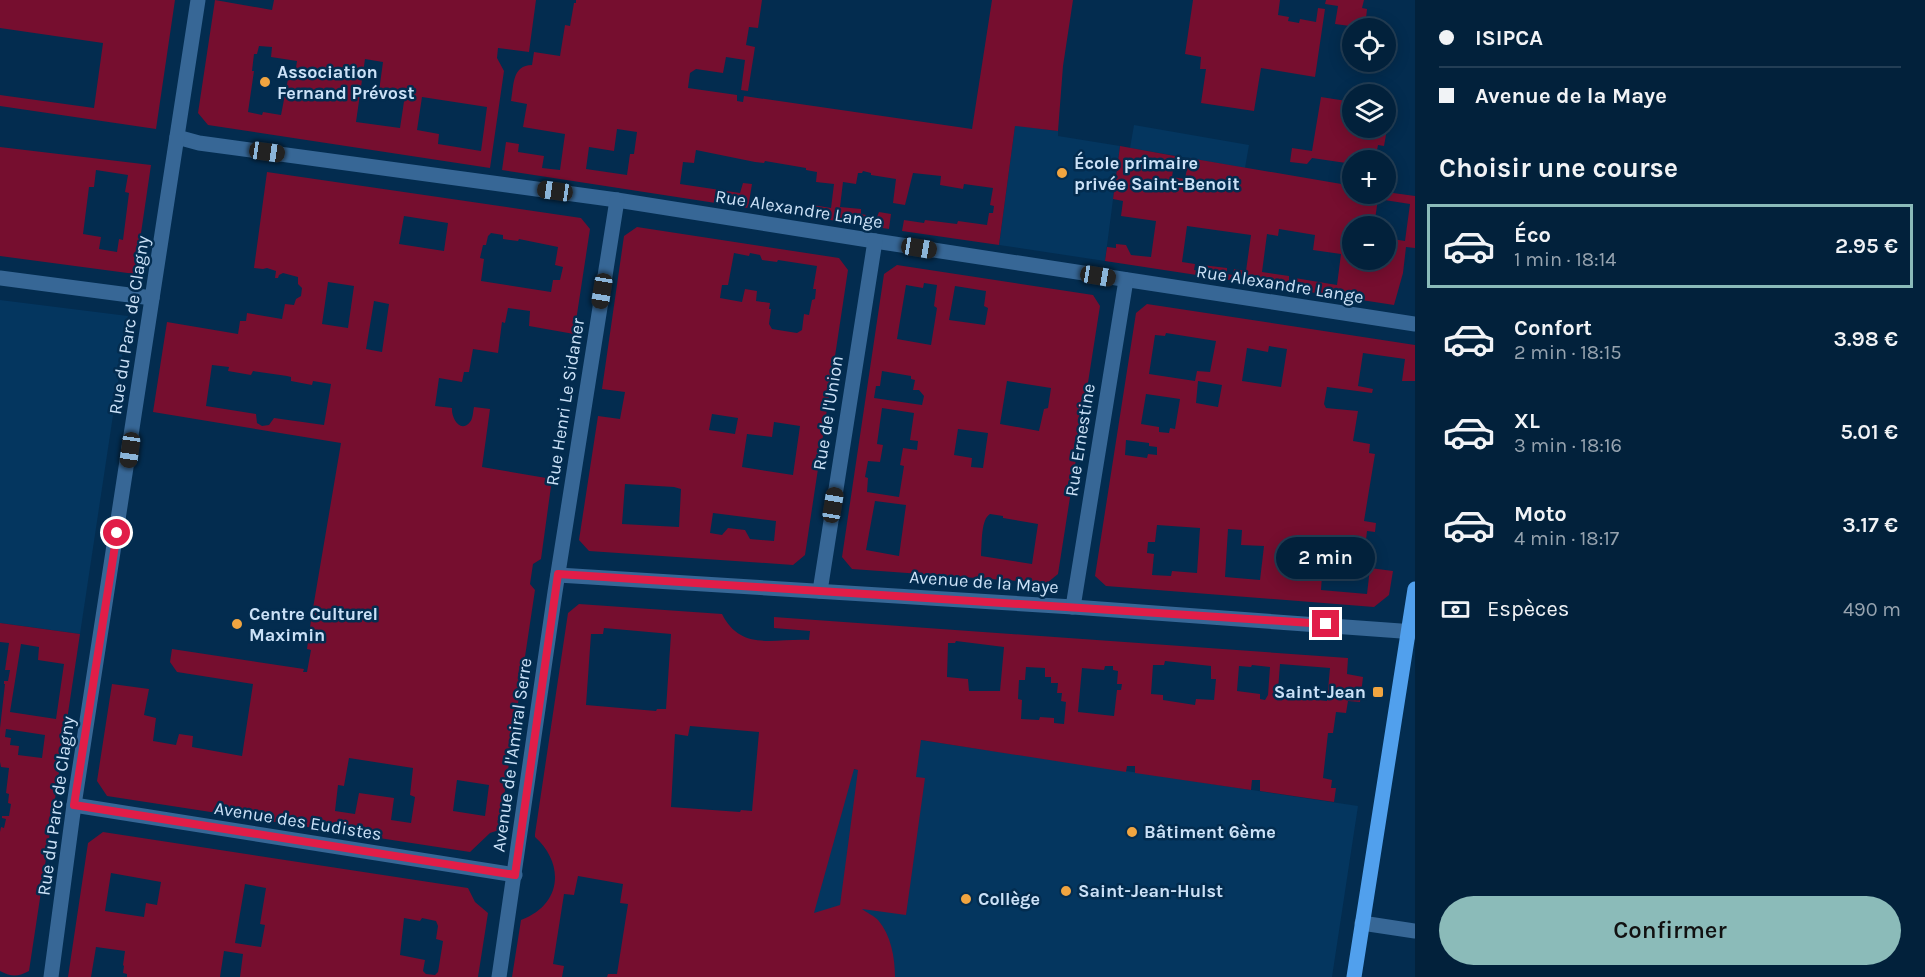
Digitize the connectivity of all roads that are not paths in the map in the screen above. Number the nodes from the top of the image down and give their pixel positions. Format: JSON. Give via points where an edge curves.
{"nodes":[{"id":1,"x":198,"y":0,"type":"edge"},
{"id":2,"x":177,"y":137,"type":"junction"},
{"id":3,"x":617,"y":200,"type":"junction"},
{"id":4,"x":874,"y":242,"type":"junction"},
{"id":5,"x":0,"y":279,"type":"edge"},
{"id":6,"x":1126,"y":280,"type":"junction"},
{"id":7,"x":152,"y":298,"type":"junction"},
{"id":8,"x":1415,"y":324,"type":"edge"},
{"id":9,"x":558,"y":574,"type":"junction"},
{"id":10,"x":1415,"y":589,"type":"edge"},
{"id":11,"x":820,"y":591,"type":"junction"},
{"id":12,"x":1073,"y":607,"type":"junction"},
{"id":13,"x":1411,"y":632,"type":"edge"},
{"id":14,"x":74,"y":805,"type":"junction"},
{"id":15,"x":515,"y":875,"type":"junction"},
{"id":16,"x":1362,"y":923,"type":"junction"},
{"id":17,"x":1415,"y":931,"type":"edge"},
{"id":18,"x":51,"y":977,"type":"edge"},
{"id":19,"x":499,"y":977,"type":"edge"},
{"id":20,"x":1354,"y":977,"type":"edge"}],
"edges":[{"from":1,"to":2,"type":"street","name":"Rue du Parc de Clagny"},
{"from":2,"to":3,"type":"street","name":"Rue Alexandre Lange"},
{"from":2,"to":7,"type":"street","name":"Rue du Parc de Clagny"},
{"from":3,"to":4,"type":"street","name":"Rue Alexandre Lange"},
{"from":3,"to":9,"type":"street","name":"Rue Henri Le Sidaner"},
{"from":4,"to":6,"type":"street","name":"Rue Alexandre Lange"},
{"from":4,"to":11,"type":"street","name":"Rue de l'Union"},
{"from":5,"to":7,"type":"street"},
{"from":6,"to":8,"type":"street","name":"Rue Alexandre Lange"},
{"from":6,"to":12,"type":"street","name":"Rue Ernestine"},
{"from":7,"to":14,"type":"street","name":"Rue du Parc de Clagny"},
{"from":9,"to":11,"type":"street","name":"Avenue de la Maye"},
{"from":9,"to":15,"type":"street","name":"Avenue de l'Amiral Serre"},
{"from":10,"to":13,"type":"main road"},
{"from":11,"to":12,"type":"street","name":"Avenue de la Maye"},
{"from":12,"to":13,"type":"street","name":"Avenue de la Maye"},
{"from":13,"to":16,"type":"main road"},
{"from":14,"to":15,"type":"street","name":"Avenue des Eudistes"},
{"from":14,"to":18,"type":"street","name":"Rue du Parc de Clagny"},
{"from":15,"to":19,"type":"street","name":"Avenue de l'Amiral Serre"},
{"from":16,"to":17,"type":"street"},
{"from":16,"to":20,"type":"main road"}]}
